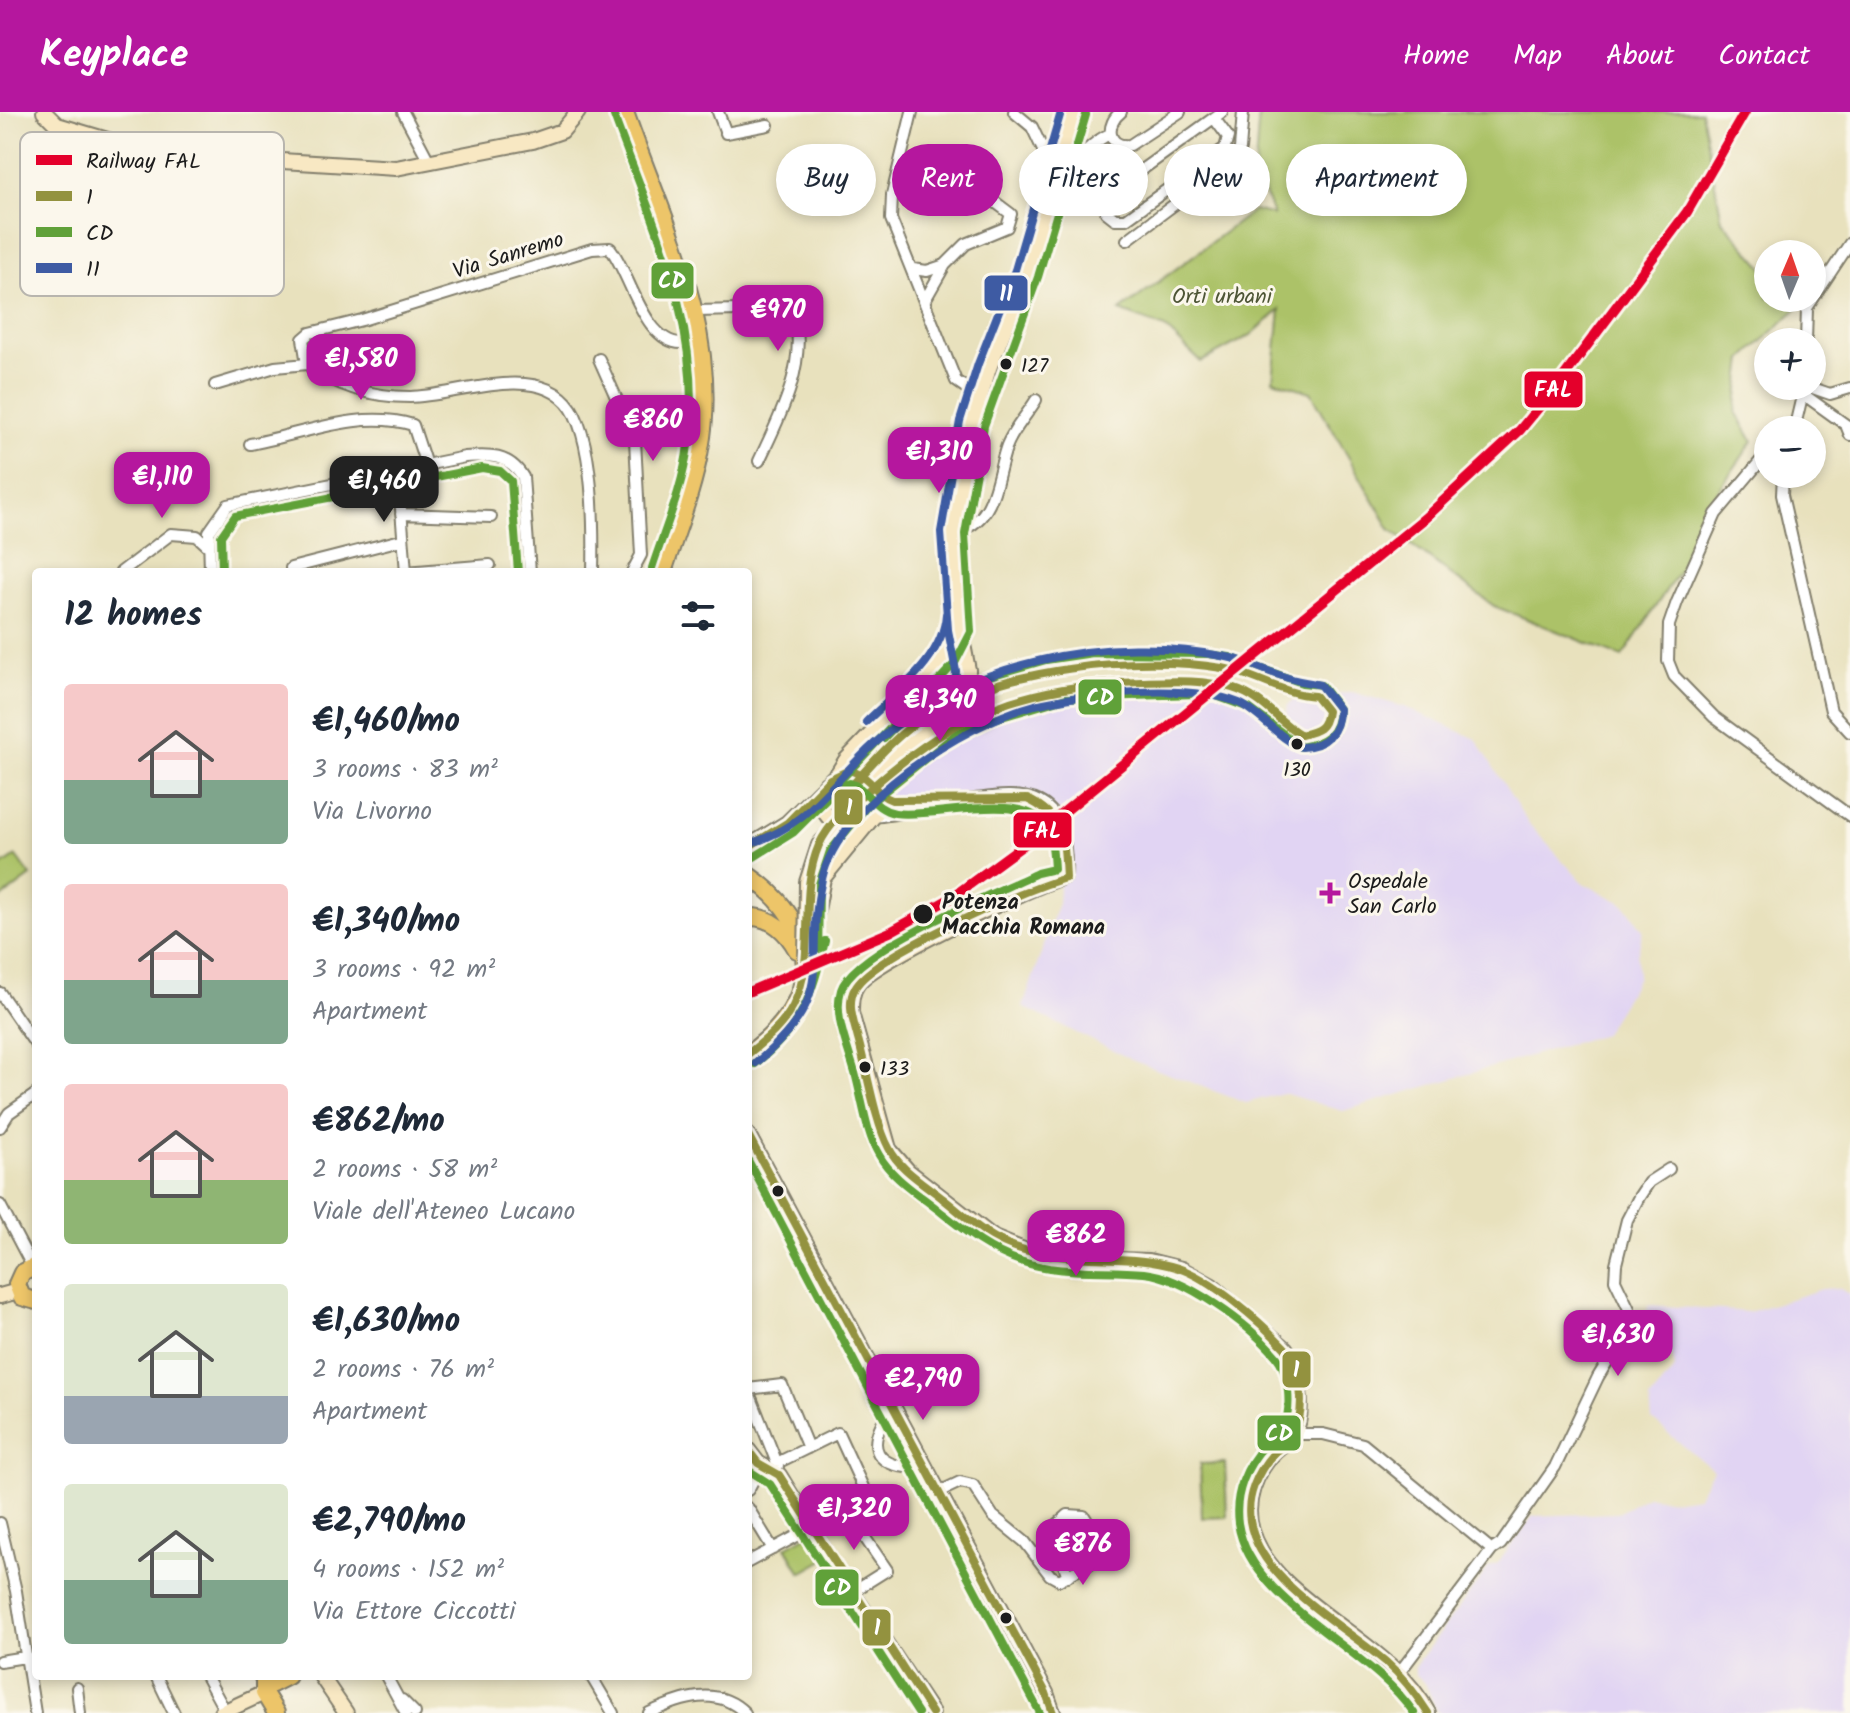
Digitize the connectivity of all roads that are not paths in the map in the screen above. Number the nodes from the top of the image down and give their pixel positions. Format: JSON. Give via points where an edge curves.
{"nodes":[{"id":1,"x":44,"y":112,"type":"edge"},
{"id":2,"x":403,"y":112,"type":"edge"},
{"id":3,"x":578,"y":112,"type":"edge"},
{"id":4,"x":625,"y":112,"type":"edge"},
{"id":5,"x":718,"y":112,"type":"edge"},
{"id":6,"x":912,"y":112,"type":"edge"},
{"id":7,"x":1014,"y":112,"type":"edge"},
{"id":8,"x":1074,"y":112,"type":"edge"},
{"id":9,"x":1121,"y":112,"type":"edge"},
{"id":10,"x":1180,"y":112,"type":"edge"},
{"id":11,"x":1243,"y":112,"type":"edge"},
{"id":12,"x":1218,"y":115,"type":"edge"},
{"id":13,"x":768,"y":125,"type":"dead end"},
{"id":14,"x":80,"y":132,"type":"edge"},
{"id":15,"x":1110,"y":134,"type":"junction"},
{"id":16,"x":284,"y":162,"type":"edge"},
{"id":17,"x":430,"y":163,"type":"junction"},
{"id":18,"x":1003,"y":208,"type":"edge"},
{"id":19,"x":1127,"y":240,"type":"dead end"},
{"id":20,"x":1850,"y":243,"type":"edge"},
{"id":21,"x":945,"y":265,"type":"junction"},
{"id":22,"x":913,"y":269,"type":"junction"},
{"id":23,"x":925,"y":300,"type":"junction"},
{"id":24,"x":697,"y":319,"type":"junction"},
{"id":25,"x":1806,"y":328,"type":"edge"},
{"id":26,"x":599,"y":359,"type":"dead end"},
{"id":27,"x":307,"y":364,"type":"junction"},
{"id":28,"x":215,"y":385,"type":"dead end"},
{"id":29,"x":1850,"y":388,"type":"edge"},
{"id":30,"x":1826,"y":393,"type":"edge"},
{"id":31,"x":979,"y":397,"type":"junction"},
{"id":32,"x":1036,"y":400,"type":"dead end"},
{"id":33,"x":1817,"y":400,"type":"edge"},
{"id":34,"x":1850,"y":435,"type":"edge"},
{"id":35,"x":250,"y":444,"type":"dead end"},
{"id":36,"x":759,"y":461,"type":"dead end"},
{"id":37,"x":426,"y":465,"type":"junction"},
{"id":38,"x":1754,"y":469,"type":"edge"},
{"id":39,"x":398,"y":472,"type":"junction"},
{"id":40,"x":1782,"y":488,"type":"edge"},
{"id":41,"x":401,"y":514,"type":"junction"},
{"id":42,"x":491,"y":517,"type":"dead end"},
{"id":43,"x":953,"y":533,"type":"junction"},
{"id":44,"x":401,"y":540,"type":"junction"},
{"id":45,"x":209,"y":547,"type":"junction"},
{"id":46,"x":490,"y":565,"type":"dead end"},
{"id":47,"x":126,"y":568,"type":"edge"},
{"id":48,"x":210,"y":568,"type":"edge"},
{"id":49,"x":291,"y":568,"type":"dead end"},
{"id":50,"x":405,"y":568,"type":"edge"},
{"id":51,"x":454,"y":568,"type":"edge"},
{"id":52,"x":530,"y":568,"type":"edge"},
{"id":53,"x":593,"y":568,"type":"edge"},
{"id":54,"x":634,"y":568,"type":"edge"},
{"id":55,"x":664,"y":568,"type":"edge"},
{"id":56,"x":962,"y":636,"type":"junction"},
{"id":57,"x":1850,"y":732,"type":"edge"},
{"id":58,"x":834,"y":776,"type":"junction"},
{"id":59,"x":867,"y":776,"type":"junction"},
{"id":60,"x":879,"y":794,"type":"junction"},
{"id":61,"x":1850,"y":816,"type":"edge"},
{"id":62,"x":870,"y":820,"type":"junction"},
{"id":63,"x":752,"y":845,"type":"edge"},
{"id":64,"x":752,"y":878,"type":"edge"},
{"id":65,"x":1062,"y":878,"type":"junction"},
{"id":66,"x":752,"y":918,"type":"edge"},
{"id":67,"x":806,"y":966,"type":"junction"},
{"id":68,"x":0,"y":993,"type":"edge"},
{"id":69,"x":32,"y":1039,"type":"edge"},
{"id":70,"x":766,"y":1041,"type":"junction"},
{"id":71,"x":752,"y":1051,"type":"edge"},
{"id":72,"x":752,"y":1057,"type":"edge"},
{"id":73,"x":32,"y":1097,"type":"edge"},
{"id":74,"x":0,"y":1127,"type":"edge"},
{"id":75,"x":752,"y":1143,"type":"edge"},
{"id":76,"x":1669,"y":1169,"type":"dead end"},
{"id":77,"x":0,"y":1205,"type":"edge"},
{"id":78,"x":32,"y":1262,"type":"edge"},
{"id":79,"x":32,"y":1268,"type":"edge"},
{"id":80,"x":18,"y":1291,"type":"junction"},
{"id":81,"x":0,"y":1296,"type":"edge"},
{"id":82,"x":32,"y":1301,"type":"edge"},
{"id":83,"x":752,"y":1389,"type":"edge"},
{"id":84,"x":752,"y":1400,"type":"edge"},
{"id":85,"x":892,"y":1407,"type":"junction"},
{"id":86,"x":1294,"y":1434,"type":"junction"},
{"id":87,"x":808,"y":1448,"type":"junction"},
{"id":88,"x":752,"y":1455,"type":"edge"},
{"id":89,"x":752,"y":1462,"type":"edge"},
{"id":90,"x":926,"y":1468,"type":"junction"},
{"id":91,"x":778,"y":1469,"type":"junction"},
{"id":92,"x":752,"y":1482,"type":"edge"},
{"id":93,"x":939,"y":1492,"type":"junction"},
{"id":94,"x":846,"y":1510,"type":"junction"},
{"id":95,"x":752,"y":1515,"type":"edge"},
{"id":96,"x":0,"y":1523,"type":"edge"},
{"id":97,"x":811,"y":1529,"type":"junction"},
{"id":98,"x":773,"y":1549,"type":"junction"},
{"id":99,"x":1492,"y":1550,"type":"junction"},
{"id":100,"x":752,"y":1560,"type":"edge"},
{"id":101,"x":1068,"y":1576,"type":"junction"},
{"id":102,"x":852,"y":1592,"type":"junction"},
{"id":103,"x":25,"y":1657,"type":"junction"},
{"id":104,"x":0,"y":1661,"type":"edge"},
{"id":105,"x":1399,"y":1673,"type":"junction"},
{"id":106,"x":158,"y":1680,"type":"edge"},
{"id":107,"x":208,"y":1680,"type":"edge"},
{"id":108,"x":324,"y":1680,"type":"edge"},
{"id":109,"x":388,"y":1680,"type":"edge"},
{"id":110,"x":593,"y":1680,"type":"edge"},
{"id":111,"x":266,"y":1683,"type":"edge"},
{"id":112,"x":77,"y":1688,"type":"dead end"},
{"id":113,"x":397,"y":1697,"type":"junction"},
{"id":114,"x":223,"y":1712,"type":"edge"},
{"id":115,"x":35,"y":1713,"type":"edge"},
{"id":116,"x":80,"y":1713,"type":"edge"},
{"id":117,"x":174,"y":1713,"type":"edge"},
{"id":118,"x":276,"y":1713,"type":"edge"},
{"id":119,"x":346,"y":1713,"type":"edge"},
{"id":120,"x":406,"y":1713,"type":"edge"},
{"id":121,"x":415,"y":1713,"type":"edge"},
{"id":122,"x":613,"y":1713,"type":"edge"},
{"id":123,"x":649,"y":1713,"type":"edge"},
{"id":124,"x":745,"y":1713,"type":"edge"},
{"id":125,"x":932,"y":1713,"type":"edge"},
{"id":126,"x":1053,"y":1713,"type":"edge"},
{"id":127,"x":1428,"y":1713,"type":"edge"}],
"edges":[{"from":1,"to":14,"type":"main road","via":[[57,125]]},
{"from":2,"to":17,"type":"street"},
{"from":3,"to":17,"type":"main road","via":[[562,131],[533,141]]},
{"from":4,"to":24,"type":"main road"},
{"from":5,"to":13,"type":"street","via":[[726,133]]},
{"from":6,"to":22,"type":"street","via":[[891,219]]},
{"from":7,"to":15,"type":"street","via":[[1032,127],[1046,163],[1061,168]]},
{"from":8,"to":31,"type":"main road","bridge":true,"via":[[1026,274]]},
{"from":9,"to":15,"type":"street","via":[[1112,119]]},
{"from":10,"to":15,"type":"street","via":[[1130,145],[1122,146]]},
{"from":11,"to":19,"type":"street","via":[[1235,159]]},
{"from":12,"to":12,"type":"street","via":[[1108,194],[1104,208],[1110,216],[1126,219],[1225,148],[1228,137]]},
{"from":16,"to":17,"type":"main road","via":[[396,168]]},
{"from":18,"to":21,"type":"street","via":[[1011,214],[1007,227],[966,244]]},
{"from":20,"to":25,"type":"street","via":[[1807,308]]},
{"from":21,"to":22,"type":"street"},
{"from":21,"to":23,"type":"street"},
{"from":22,"to":23,"type":"street"},
{"from":23,"to":31,"type":"street","via":[[956,381]]},
{"from":24,"to":27,"type":"street","name":"Via Sanremo","via":[[684,343],[664,336],[643,315],[620,259],[610,248],[592,249],[310,333],[303,339]]},
{"from":24,"to":36,"type":"street","via":[[780,309],[796,321],[789,396]]},
{"from":24,"to":55,"type":"main road","via":[[704,365],[701,448]]},
{"from":26,"to":54,"type":"street","via":[[635,440],[641,555]]},
{"from":27,"to":28,"type":"street","via":[[275,367]]},
{"from":27,"to":53,"type":"street","via":[[363,392],[407,397],[507,383],[532,385],[564,400],[575,414],[583,446]]},
{"from":29,"to":30,"type":"street"},
{"from":31,"to":43,"type":"main road"},
{"from":32,"to":43,"type":"street","via":[[1006,446],[985,514]]},
{"from":33,"to":34,"type":"street"},
{"from":35,"to":37,"type":"street","via":[[348,421],[395,420],[413,425]]},
{"from":37,"to":39,"type":"street"},
{"from":37,"to":52,"type":"street","via":[[493,455],[516,464],[528,503]]},
{"from":38,"to":61,"type":"street","via":[[1716,514],[1669,625],[1668,661],[1674,676],[1714,717]]},
{"from":39,"to":41,"type":"street"},
{"from":39,"to":45,"type":"street","via":[[228,505],[209,532]]},
{"from":40,"to":57,"type":"street","via":[[1831,711]]},
{"from":41,"to":42,"type":"street"},
{"from":41,"to":44,"type":"street"},
{"from":43,"to":56,"type":"main road"},
{"from":44,"to":49,"type":"street"},
{"from":44,"to":50,"type":"street"},
{"from":45,"to":47,"type":"street","via":[[197,536],[171,534]]},
{"from":45,"to":48,"type":"street"},
{"from":46,"to":51,"type":"street"},
{"from":56,"to":58,"type":"main road"},
{"from":56,"to":59,"type":"street","via":[[959,655],[874,744]]},
{"from":56,"to":67,"type":"main road","bridge":true,"via":[[968,670],[961,705],[892,759],[819,845],[807,882]]},
{"from":58,"to":59,"type":"main road","via":[[854,771]]},
{"from":58,"to":62,"type":"main road","via":[[822,797],[828,818],[847,828]]},
{"from":58,"to":63,"type":"main road","via":[[787,823]]},
{"from":59,"to":60,"type":"main road"},
{"from":60,"to":62,"type":"main road"},
{"from":60,"to":65,"type":"street","via":[[903,803],[1007,796],[1035,800],[1063,829]]},
{"from":62,"to":65,"type":"street","via":[[992,806],[1025,809],[1054,834]]},
{"from":62,"to":67,"type":"main road","bridge":true,"via":[[823,878]]},
{"from":64,"to":67,"type":"main road","via":[[790,919]]},
{"from":65,"to":86,"type":"main road","via":[[900,953],[859,980],[851,1013],[889,1149],[908,1171],[994,1238],[1063,1258],[1149,1261],[1181,1269],[1212,1286],[1294,1359],[1299,1402]]},
{"from":66,"to":67,"type":"main road","via":[[770,921],[793,942]]},
{"from":67,"to":70,"type":"main road","via":[[787,1020]]},
{"from":68,"to":69,"type":"street"},
{"from":70,"to":71,"type":"main road"},
{"from":70,"to":72,"type":"main road"},
{"from":73,"to":74,"type":"street","via":[[9,1113]]},
{"from":75,"to":85,"type":"main road"},
{"from":76,"to":99,"type":"street","via":[[1649,1182],[1627,1220],[1615,1280],[1629,1309],[1629,1326],[1555,1467]]},
{"from":77,"to":78,"type":"street"},
{"from":79,"to":80,"type":"main road","via":[[19,1278]]},
{"from":80,"to":81,"type":"main road"},
{"from":80,"to":82,"type":"main road"},
{"from":83,"to":87,"type":"street","via":[[782,1385]]},
{"from":84,"to":91,"type":"street"},
{"from":85,"to":90,"type":"main road"},
{"from":85,"to":90,"type":"street","via":[[874,1442],[876,1452],[885,1462]]},
{"from":86,"to":99,"type":"street","via":[[1323,1434],[1363,1444]]},
{"from":86,"to":105,"type":"main road","via":[[1260,1469],[1252,1488],[1250,1527],[1259,1552]]},
{"from":87,"to":91,"type":"street"},
{"from":87,"to":94,"type":"street","via":[[838,1433],[868,1498]]},
{"from":88,"to":91,"type":"main road"},
{"from":89,"to":92,"type":"street"},
{"from":90,"to":93,"type":"main road"},
{"from":91,"to":97,"type":"main road"},
{"from":93,"to":101,"type":"street","via":[[960,1482],[973,1485],[993,1516],[1025,1542],[1050,1575],[1059,1580]]},
{"from":93,"to":126,"type":"main road"},
{"from":94,"to":97,"type":"street"},
{"from":94,"to":102,"type":"street","via":[[887,1570]]},
{"from":95,"to":98,"type":"street"},
{"from":96,"to":103,"type":"street"},
{"from":97,"to":98,"type":"street"},
{"from":97,"to":102,"type":"main road"},
{"from":98,"to":100,"type":"street"},
{"from":99,"to":105,"type":"street"},
{"from":101,"to":101,"type":"street","via":[[1102,1552],[1090,1524],[1076,1513],[1051,1530]]},
{"from":102,"to":125,"type":"main road"},
{"from":103,"to":104,"type":"street"},
{"from":103,"to":115,"type":"street"},
{"from":105,"to":127,"type":"main road"},
{"from":106,"to":117,"type":"street"},
{"from":107,"to":114,"type":"street"},
{"from":108,"to":119,"type":"main road"},
{"from":109,"to":113,"type":"street"},
{"from":110,"to":122,"type":"street"},
{"from":111,"to":114,"type":"main road"},
{"from":111,"to":118,"type":"main road"},
{"from":112,"to":116,"type":"street"},
{"from":113,"to":120,"type":"street"},
{"from":113,"to":121,"type":"street"},
{"from":123,"to":124,"type":"street","via":[[702,1694],[736,1704]]}]}
